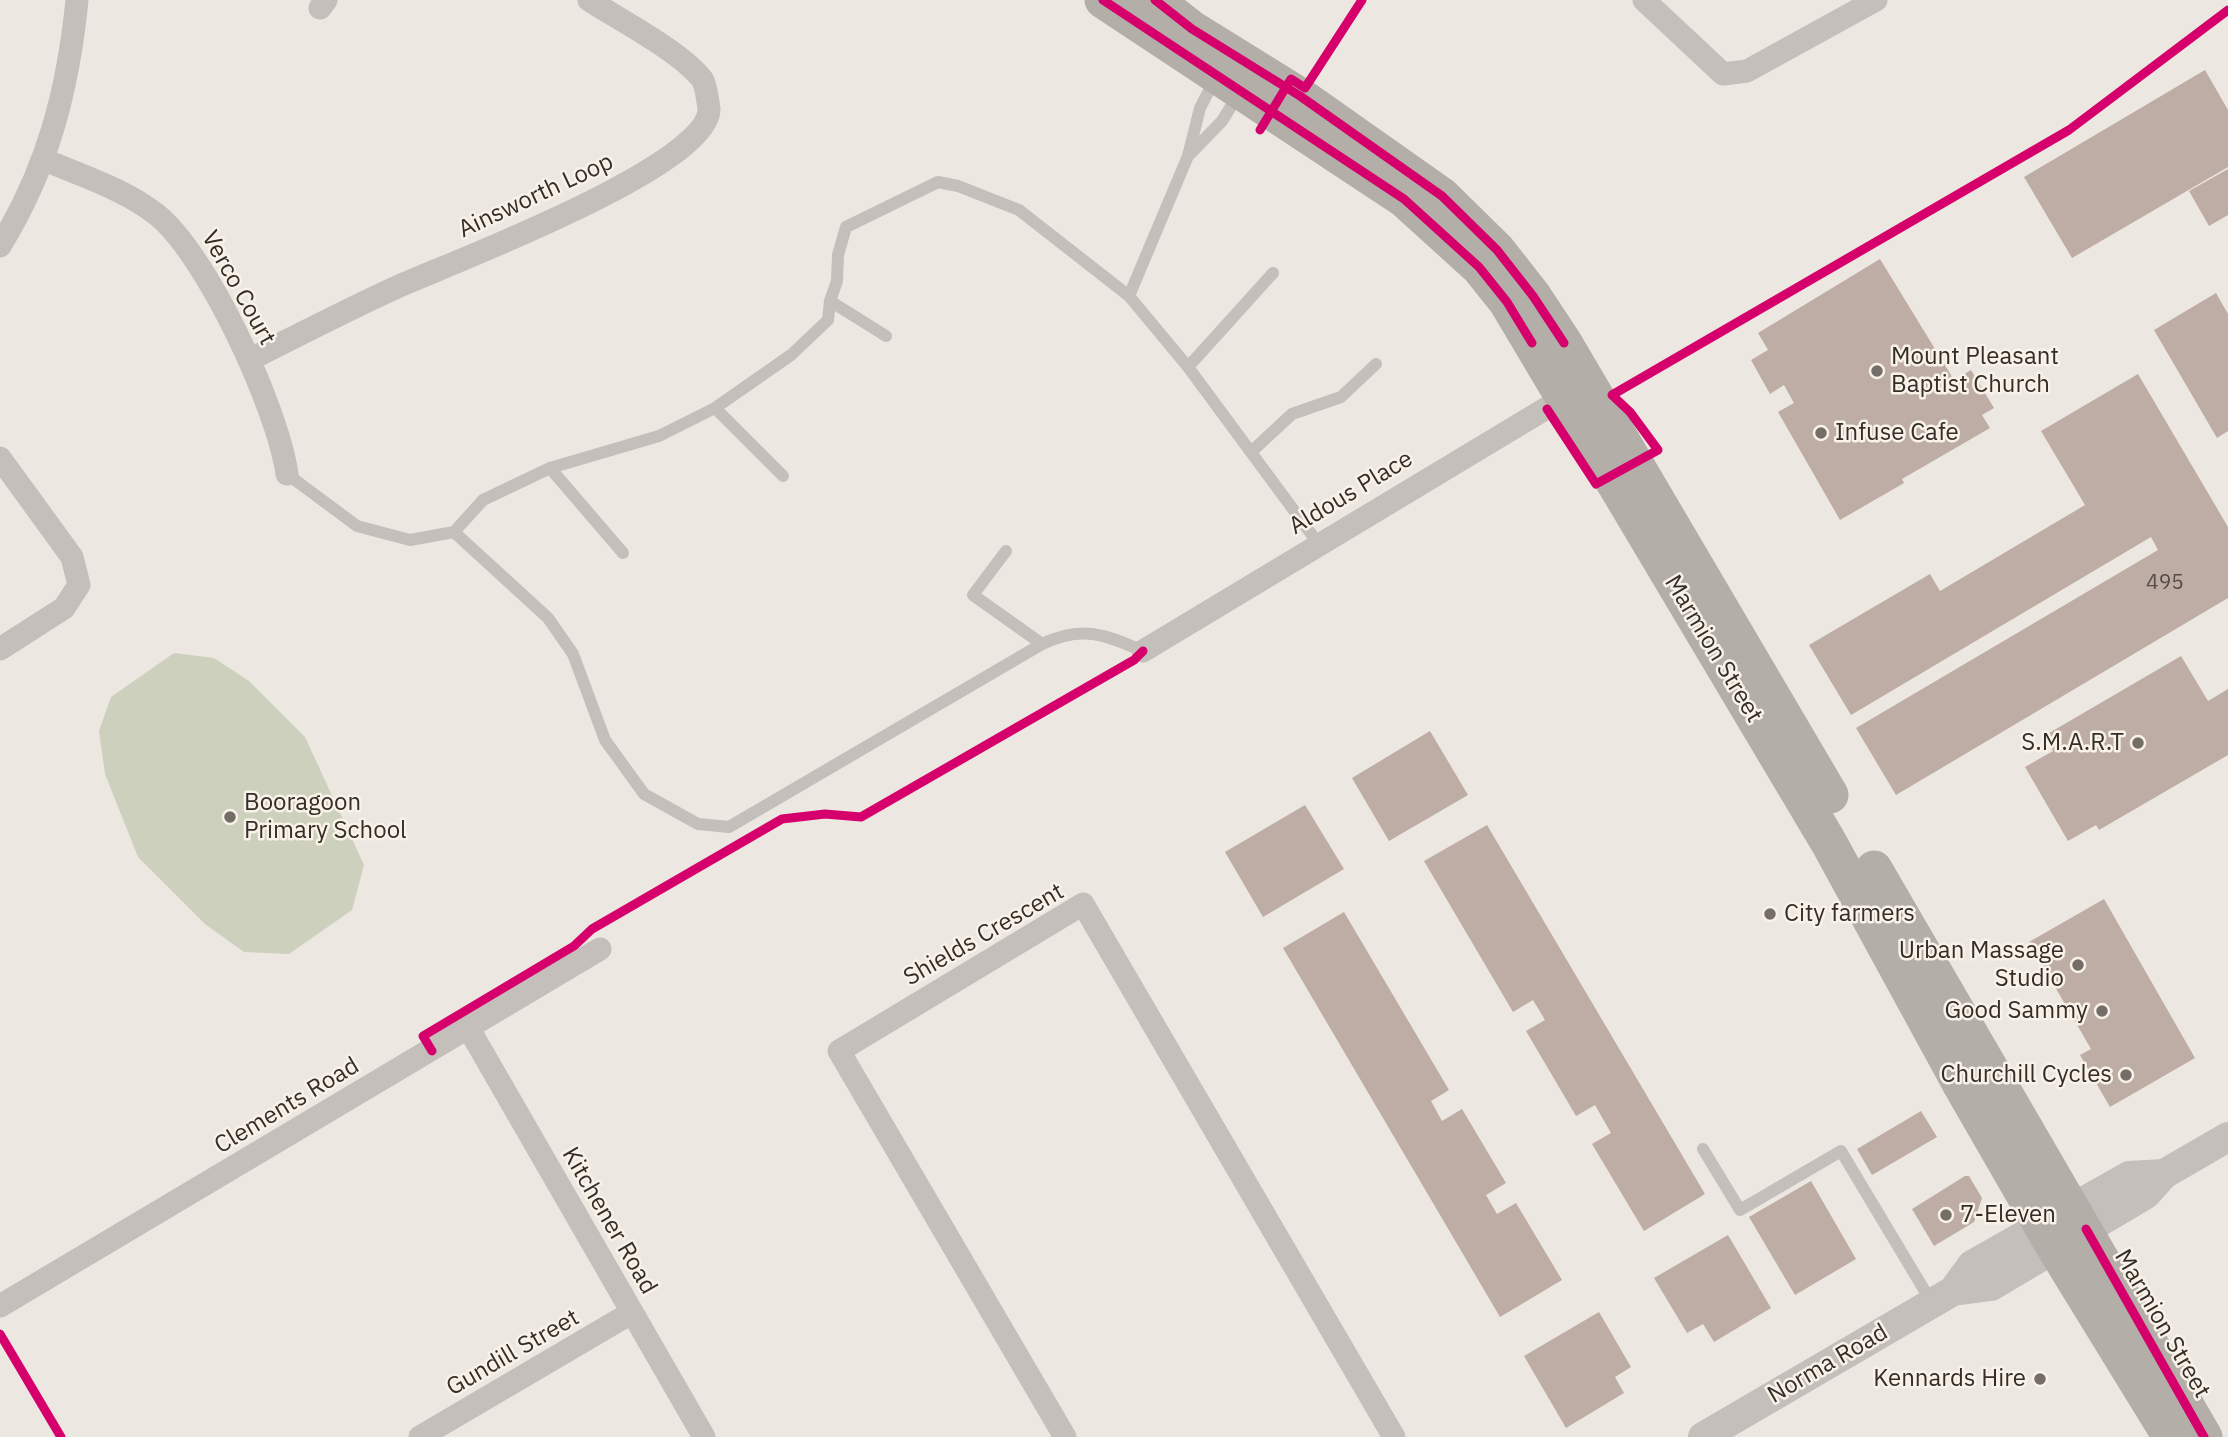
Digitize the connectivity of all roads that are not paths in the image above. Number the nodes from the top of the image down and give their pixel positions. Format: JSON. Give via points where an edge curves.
{"nodes":[{"id":1,"x":76,"y":0,"type":"edge"},
{"id":2,"x":589,"y":0,"type":"edge"},
{"id":3,"x":1103,"y":0,"type":"edge"},
{"id":4,"x":1155,"y":0,"type":"edge"},
{"id":5,"x":1644,"y":0,"type":"edge"},
{"id":6,"x":1876,"y":0,"type":"edge"},
{"id":7,"x":1235,"y":71,"type":"junction"},
{"id":8,"x":1188,"y":156,"type":"junction"},
{"id":9,"x":45,"y":160,"type":"junction"},
{"id":10,"x":0,"y":246,"type":"edge"},
{"id":11,"x":1273,"y":273,"type":"dead end"},
{"id":12,"x":1129,"y":296,"type":"junction"},
{"id":13,"x":830,"y":302,"type":"junction"},
{"id":14,"x":886,"y":337,"type":"dead end"},
{"id":15,"x":249,"y":360,"type":"junction"},
{"id":16,"x":1376,"y":364,"type":"dead end"},
{"id":17,"x":1188,"y":367,"type":"junction"},
{"id":18,"x":1576,"y":391,"type":"junction"},
{"id":19,"x":715,"y":408,"type":"junction"},
{"id":20,"x":1251,"y":452,"type":"junction"},
{"id":21,"x":0,"y":458,"type":"edge"},
{"id":22,"x":550,"y":468,"type":"junction"},
{"id":23,"x":287,"y":474,"type":"joint"},
{"id":24,"x":783,"y":475,"type":"dead end"},
{"id":25,"x":454,"y":533,"type":"junction"},
{"id":26,"x":1318,"y":543,"type":"junction"},
{"id":27,"x":1006,"y":551,"type":"dead end"},
{"id":28,"x":622,"y":553,"type":"dead end"},
{"id":29,"x":1042,"y":644,"type":"junction"},
{"id":30,"x":0,"y":649,"type":"edge"},
{"id":31,"x":1143,"y":651,"type":"joint"},
{"id":32,"x":600,"y":949,"type":"dead end"},
{"id":33,"x":469,"y":1029,"type":"junction"},
{"id":34,"x":2228,"y":1137,"type":"edge"},
{"id":35,"x":1703,"y":1149,"type":"dead end"},
{"id":36,"x":2064,"y":1227,"type":"junction"},
{"id":37,"x":1942,"y":1297,"type":"junction"},
{"id":38,"x":0,"y":1306,"type":"edge"},
{"id":39,"x":631,"y":1313,"type":"junction"},
{"id":40,"x":420,"y":1437,"type":"edge"},
{"id":41,"x":705,"y":1437,"type":"edge"},
{"id":42,"x":1065,"y":1437,"type":"edge"},
{"id":43,"x":1394,"y":1437,"type":"edge"},
{"id":44,"x":1703,"y":1437,"type":"edge"},
{"id":45,"x":2171,"y":1437,"type":"edge"},
{"id":46,"x":2204,"y":1437,"type":"edge"}],
"edges":[{"from":1,"to":9,"type":"street","via":[[72,53]]},
{"from":2,"to":15,"type":"street","name":"Ainsworth Loop","via":[[684,62],[704,81],[709,112],[701,132],[628,183],[574,212],[396,288]]},
{"from":3,"to":7,"type":"main road","name":"Marmion Street"},
{"from":4,"to":7,"type":"main road","name":"Marmion Street"},
{"from":5,"to":6,"type":"street","via":[[1723,74],[1747,71]]},
{"from":7,"to":8,"type":"lane","via":[[1200,108]]},
{"from":7,"to":8,"type":"lane","via":[[1222,121]]},
{"from":7,"to":18,"type":"main road","name":"Marmion Street","via":[[1442,196],[1471,222],[1533,296]]},
{"from":8,"to":12,"type":"lane"},
{"from":9,"to":10,"type":"street"},
{"from":9,"to":15,"type":"street","name":"Verco Court","via":[[139,201],[159,216],[191,252]]},
{"from":11,"to":17,"type":"lane"},
{"from":12,"to":13,"type":"lane","via":[[1018,210],[938,181],[846,226]]},
{"from":12,"to":17,"type":"lane"},
{"from":13,"to":14,"type":"lane"},
{"from":13,"to":19,"type":"lane","via":[[828,320],[791,355]]},
{"from":15,"to":23,"type":"street","name":"Verco Court","via":[[279,434]]},
{"from":16,"to":20,"type":"lane","via":[[1341,397],[1292,414]]},
{"from":17,"to":20,"type":"lane"},
{"from":18,"to":26,"type":"street","name":"Aldous Place"},
{"from":18,"to":36,"type":"main road","name":"Marmion Street"},
{"from":19,"to":22,"type":"lane","via":[[659,436]]},
{"from":19,"to":24,"type":"lane"},
{"from":20,"to":26,"type":"lane"},
{"from":21,"to":30,"type":"street","via":[[72,557],[79,585],[64,608]]},
{"from":22,"to":25,"type":"lane","via":[[483,500]]},
{"from":22,"to":28,"type":"lane"},
{"from":23,"to":25,"type":"lane","via":[[357,526],[410,540]]},
{"from":25,"to":29,"type":"lane","via":[[548,618],[573,654],[605,740],[644,794],[698,824],[729,827]]},
{"from":26,"to":31,"type":"street","name":"Aldous Place"},
{"from":27,"to":29,"type":"lane","via":[[973,595]]},
{"from":29,"to":31,"type":"lane","via":[[1066,633],[1106,635]]},
{"from":32,"to":33,"type":"street","name":"Clements Road"},
{"from":33,"to":38,"type":"street","name":"Clements Road"},
{"from":33,"to":39,"type":"street","name":"Kitchener Road"},
{"from":34,"to":36,"type":"street","name":"Norma Road","via":[[2164,1174],[2129,1175]]},
{"from":35,"to":37,"type":"lane","via":[[1740,1210],[1841,1151]]},
{"from":36,"to":37,"type":"street","name":"Norma Road","via":[[1991,1286]]},
{"from":36,"to":45,"type":"main road","name":"Marmion Street"},
{"from":36,"to":46,"type":"main road","name":"Marmion Street"},
{"from":37,"to":44,"type":"street","name":"Norma Road"},
{"from":39,"to":40,"type":"street","name":"Gundill Street"},
{"from":39,"to":41,"type":"street","name":"Kitchener Road"},
{"from":42,"to":43,"type":"street","name":"Shields Crescent","via":[[839,1051],[1083,904]]}]}
